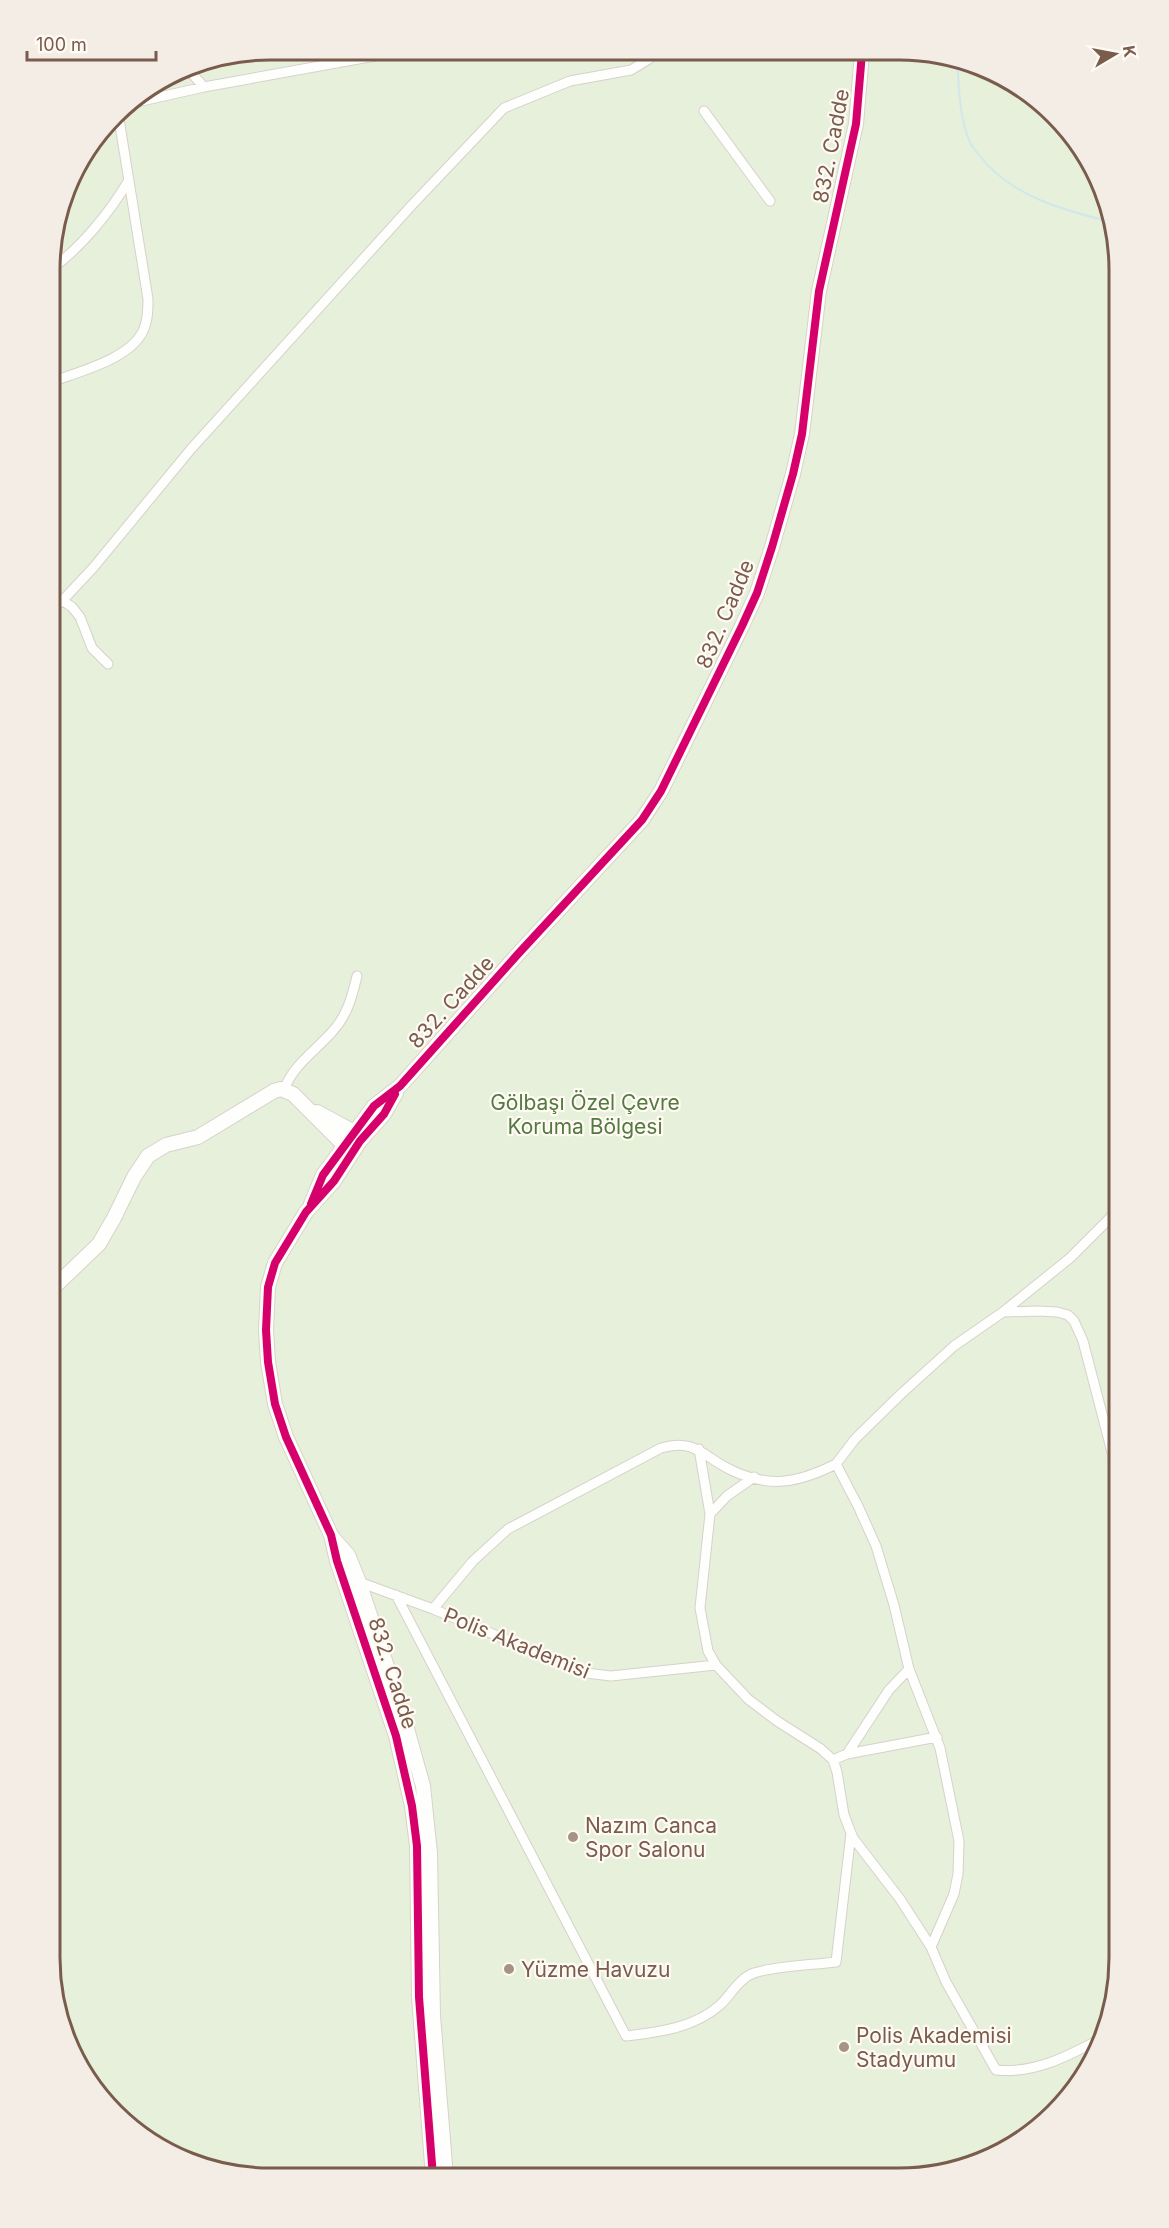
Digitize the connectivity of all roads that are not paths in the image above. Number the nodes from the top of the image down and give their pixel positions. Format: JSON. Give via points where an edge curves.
{"nodes":[{"id":1,"x":353,"y":60,"type":"edge"},
{"id":2,"x":647,"y":60,"type":"edge"},
{"id":3,"x":861,"y":60,"type":"edge"},
{"id":4,"x":193,"y":75,"type":"edge"},
{"id":5,"x":204,"y":87,"type":"junction"},
{"id":6,"x":147,"y":100,"type":"edge"},
{"id":7,"x":704,"y":111,"type":"dead end"},
{"id":8,"x":120,"y":123,"type":"edge"},
{"id":9,"x":129,"y":180,"type":"junction"},
{"id":10,"x":770,"y":201,"type":"dead end"},
{"id":11,"x":61,"y":262,"type":"edge"},
{"id":12,"x":60,"y":378,"type":"edge"},
{"id":13,"x":62,"y":601,"type":"joint"},
{"id":14,"x":108,"y":664,"type":"dead end"},
{"id":15,"x":357,"y":976,"type":"dead end"},
{"id":16,"x":284,"y":1090,"type":"junction"},
{"id":17,"x":353,"y":1142,"type":"junction"},
{"id":18,"x":1109,"y":1219,"type":"edge"},
{"id":19,"x":60,"y":1281,"type":"edge"},
{"id":20,"x":1004,"y":1312,"type":"junction"},
{"id":21,"x":1109,"y":1441,"type":"edge"},
{"id":22,"x":699,"y":1449,"type":"junction"},
{"id":23,"x":836,"y":1464,"type":"junction"},
{"id":24,"x":754,"y":1478,"type":"junction"},
{"id":25,"x":710,"y":1514,"type":"junction"},
{"id":26,"x":331,"y":1535,"type":"junction"},
{"id":27,"x":359,"y":1582,"type":"junction"},
{"id":28,"x":396,"y":1595,"type":"junction"},
{"id":29,"x":433,"y":1609,"type":"junction"},
{"id":30,"x":716,"y":1665,"type":"junction"},
{"id":31,"x":909,"y":1670,"type":"junction"},
{"id":32,"x":937,"y":1737,"type":"junction"},
{"id":33,"x":847,"y":1754,"type":"junction"},
{"id":34,"x":833,"y":1760,"type":"junction"},
{"id":35,"x":851,"y":1833,"type":"junction"},
{"id":36,"x":931,"y":1947,"type":"junction"},
{"id":37,"x":425,"y":1953,"type":"junction"},
{"id":38,"x":1090,"y":2043,"type":"edge"},
{"id":39,"x":432,"y":2168,"type":"edge"},
{"id":40,"x":445,"y":2168,"type":"edge"}],
"edges":[{"from":1,"to":5,"type":"street"},
{"from":2,"to":13,"type":"street","via":[[631,70],[570,81],[504,108],[190,448]]},
{"from":3,"to":17,"type":"street","name":"832. Cadde","via":[[856,124],[819,291],[802,434],[772,547],[742,626],[661,791],[642,820],[400,1086],[384,1114]]},
{"from":4,"to":5,"type":"street"},
{"from":5,"to":6,"type":"street"},
{"from":7,"to":10,"type":"street"},
{"from":8,"to":9,"type":"street"},
{"from":9,"to":11,"type":"street","via":[[114,205]]},
{"from":9,"to":12,"type":"street","via":[[148,299],[143,331],[121,354]]},
{"from":13,"to":14,"type":"street","via":[[80,617],[92,648]]},
{"from":15,"to":16,"type":"street","via":[[350,1006],[333,1031],[288,1076]]},
{"from":16,"to":17,"type":"street"},
{"from":16,"to":19,"type":"street","via":[[274,1091],[198,1137],[166,1145],[148,1156],[99,1244]]},
{"from":17,"to":26,"type":"street","name":"832. Cadde","via":[[323,1175],[270,1275],[266,1301],[267,1362],[280,1422]]},
{"from":18,"to":20,"type":"street","via":[[1070,1258]]},
{"from":20,"to":21,"type":"street","via":[[1057,1312],[1074,1321],[1083,1341]]},
{"from":20,"to":23,"type":"street","via":[[954,1346],[855,1439]]},
{"from":22,"to":24,"type":"street","via":[[728,1468]]},
{"from":22,"to":25,"type":"street"},
{"from":22,"to":29,"type":"street","via":[[680,1444],[653,1451],[514,1526],[478,1555]]},
{"from":23,"to":24,"type":"street","via":[[813,1476],[788,1482]]},
{"from":23,"to":31,"type":"street","via":[[876,1546]]},
{"from":24,"to":25,"type":"street","via":[[727,1496]]},
{"from":25,"to":30,"type":"street","via":[[700,1608],[708,1651]]},
{"from":26,"to":27,"type":"street","name":"832. Cadde","via":[[348,1555]]},
{"from":26,"to":37,"type":"street","name":"832. Cadde","via":[[409,1786]]},
{"from":27,"to":28,"type":"street","name":"Polis Akademisi"},
{"from":27,"to":37,"type":"street","name":"832. Cadde","via":[[423,1786],[430,1853]]},
{"from":28,"to":29,"type":"street","name":"Polis Akademisi"},
{"from":28,"to":35,"type":"street","via":[[626,2036],[666,2031],[702,2018],[754,1973],[836,1962]]},
{"from":29,"to":30,"type":"street","name":"Polis Akademisi","via":[[599,1676]]},
{"from":30,"to":34,"type":"street","via":[[762,1710]]},
{"from":31,"to":32,"type":"street"},
{"from":31,"to":33,"type":"street","via":[[889,1690]]},
{"from":32,"to":33,"type":"street"},
{"from":32,"to":36,"type":"street","via":[[960,1857],[954,1894]]},
{"from":33,"to":34,"type":"street"},
{"from":34,"to":35,"type":"street"},
{"from":35,"to":36,"type":"street"},
{"from":36,"to":38,"type":"street","via":[[946,1982],[996,2070],[1022,2072],[1040,2067]]},
{"from":37,"to":39,"type":"street","name":"832. Cadde","via":[[421,2031]]},
{"from":37,"to":40,"type":"street","name":"832. Cadde","via":[[434,2016]]}]}
